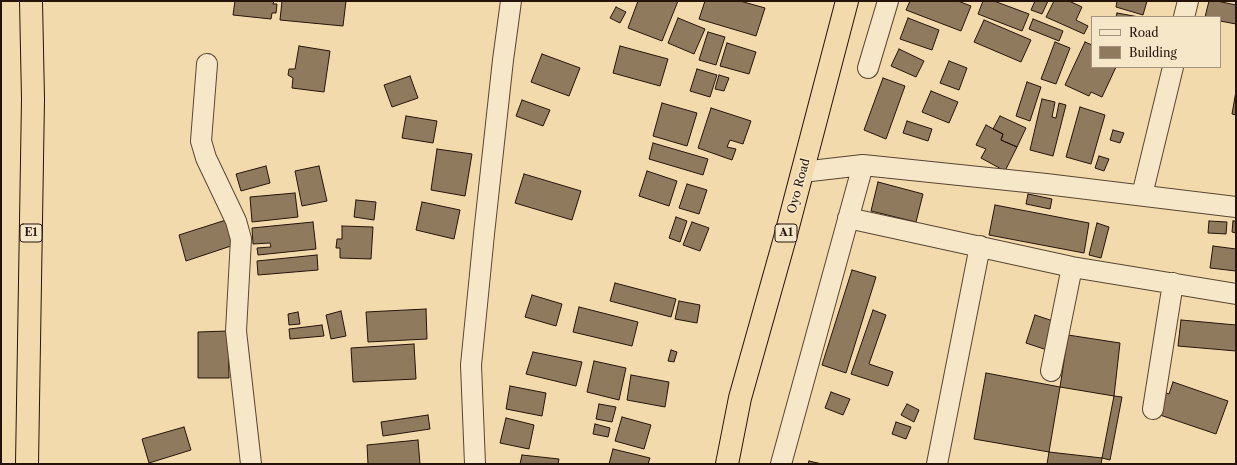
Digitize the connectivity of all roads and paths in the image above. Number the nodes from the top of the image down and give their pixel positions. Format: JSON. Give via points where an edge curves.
{"nodes":[{"id":1,"x":31,"y":1,"type":"edge"},
{"id":2,"x":511,"y":1,"type":"edge"},
{"id":3,"x":847,"y":1,"type":"edge"},
{"id":4,"x":888,"y":1,"type":"edge"},
{"id":5,"x":1188,"y":1,"type":"edge"},
{"id":6,"x":1184,"y":16,"type":"edge"},
{"id":7,"x":207,"y":64,"type":"dead end"},
{"id":8,"x":868,"y":68,"type":"dead end"},
{"id":9,"x":1173,"y":68,"type":"edge"},
{"id":10,"x":863,"y":165,"type":"junction"},
{"id":11,"x":802,"y":172,"type":"junction"},
{"id":12,"x":1142,"y":195,"type":"junction"},
{"id":13,"x":1236,"y":207,"type":"edge"},
{"id":14,"x":848,"y":218,"type":"junction"},
{"id":15,"x":980,"y":246,"type":"junction"},
{"id":16,"x":1072,"y":267,"type":"junction"},
{"id":17,"x":1173,"y":284,"type":"junction"},
{"id":18,"x":1236,"y":294,"type":"edge"},
{"id":19,"x":1051,"y":371,"type":"dead end"},
{"id":20,"x":1153,"y":409,"type":"dead end"},
{"id":21,"x":27,"y":464,"type":"edge"},
{"id":22,"x":251,"y":464,"type":"edge"},
{"id":23,"x":475,"y":464,"type":"edge"},
{"id":24,"x":727,"y":464,"type":"edge"},
{"id":25,"x":781,"y":464,"type":"edge"},
{"id":26,"x":937,"y":464,"type":"edge"}],
"edges":[{"from":1,"to":21,"type":"highway","number":"E1","via":[[33,99]]},
{"from":2,"to":23,"type":"street","via":[[471,365]]},
{"from":3,"to":11,"type":"highway","name":"Oyo Road","number":"A1"},
{"from":4,"to":8,"type":"street"},
{"from":5,"to":6,"type":"street"},
{"from":7,"to":22,"type":"street","via":[[201,141],[206,158],[236,221],[241,239],[236,331]]},
{"from":9,"to":12,"type":"street"},
{"from":10,"to":11,"type":"street"},
{"from":10,"to":12,"type":"street"},
{"from":10,"to":14,"type":"street"},
{"from":11,"to":24,"type":"highway","name":"Oyo Road","number":"A1","via":[[740,398]]},
{"from":12,"to":13,"type":"street"},
{"from":14,"to":15,"type":"street"},
{"from":14,"to":25,"type":"street"},
{"from":15,"to":16,"type":"street"},
{"from":15,"to":26,"type":"street"},
{"from":16,"to":17,"type":"street"},
{"from":16,"to":19,"type":"street"},
{"from":17,"to":18,"type":"street"},
{"from":17,"to":20,"type":"street"}]}
